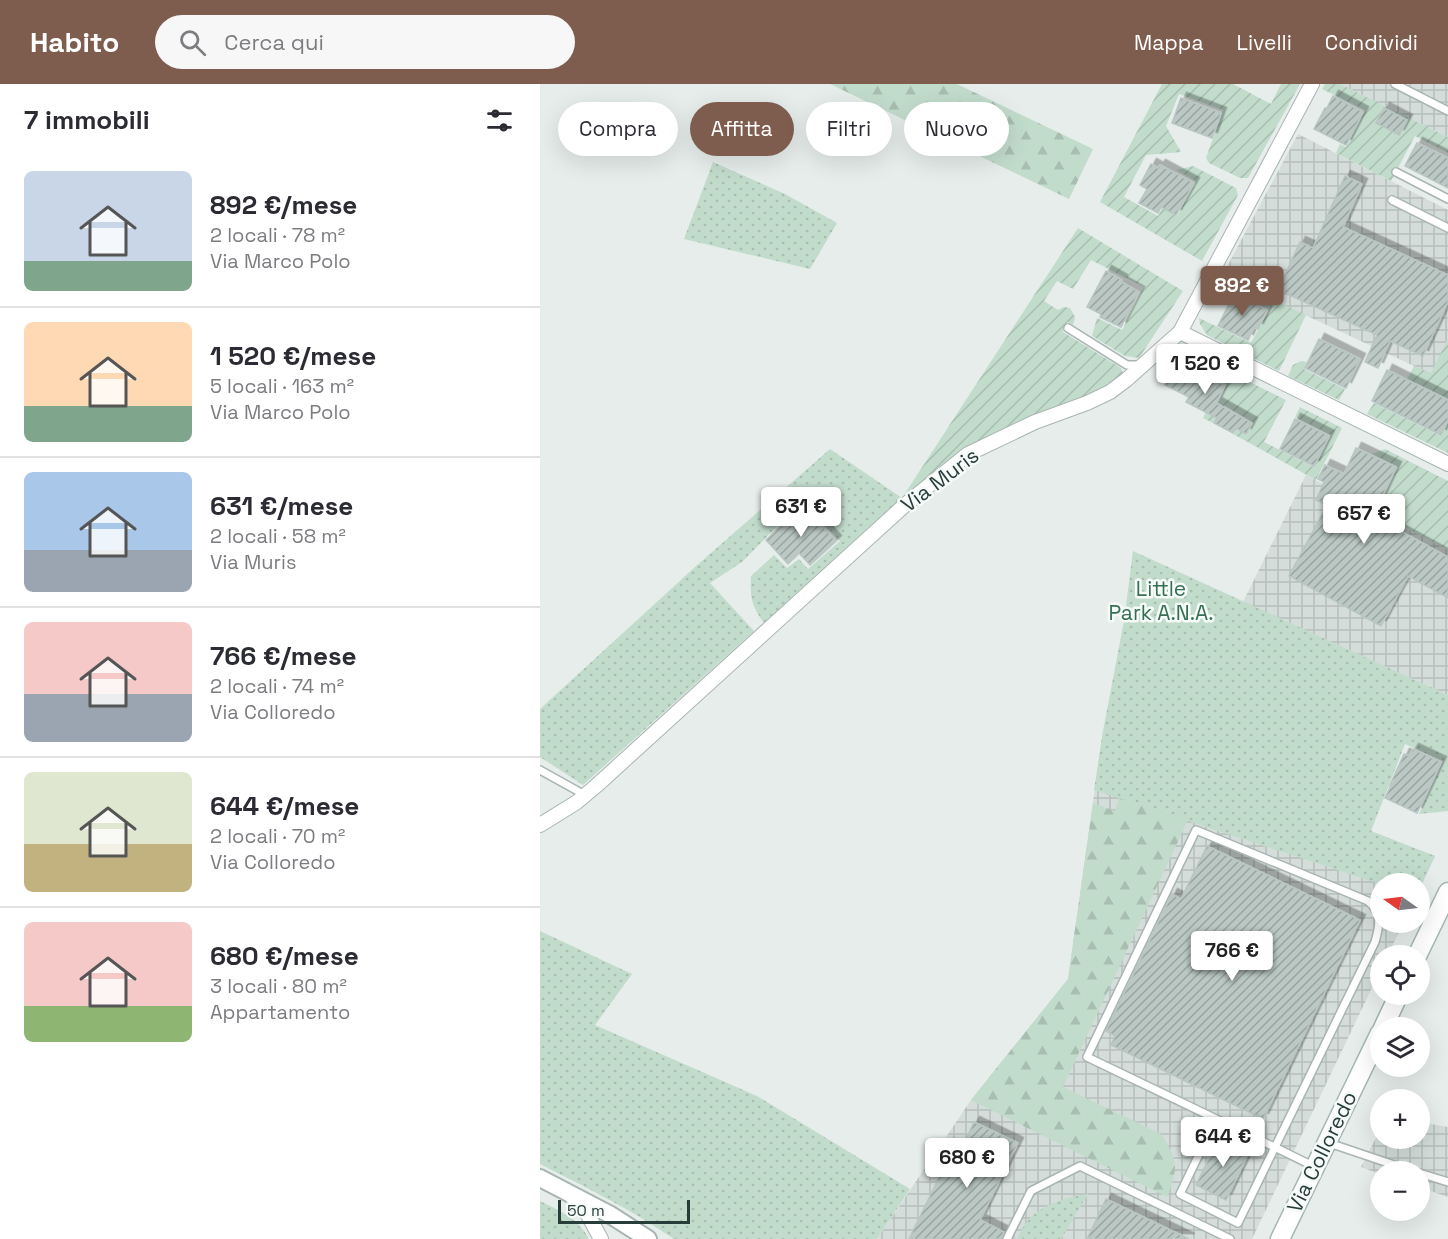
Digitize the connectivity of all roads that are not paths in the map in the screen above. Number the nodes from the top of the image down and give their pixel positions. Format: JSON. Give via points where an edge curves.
{"nodes":[{"id":1,"x":1312,"y":84,"type":"edge"},
{"id":2,"x":1395,"y":84,"type":"edge"},
{"id":3,"x":1448,"y":111,"type":"edge"},
{"id":4,"x":1396,"y":172,"type":"dead end"},
{"id":5,"x":1448,"y":199,"type":"edge"},
{"id":6,"x":1392,"y":200,"type":"dead end"},
{"id":7,"x":1448,"y":228,"type":"edge"},
{"id":8,"x":1068,"y":328,"type":"dead end"},
{"id":9,"x":1180,"y":332,"type":"junction"},
{"id":10,"x":1141,"y":365,"type":"junction"},
{"id":11,"x":1448,"y":464,"type":"edge"},
{"id":12,"x":540,"y":770,"type":"edge"},
{"id":13,"x":585,"y":795,"type":"junction"},
{"id":14,"x":540,"y":825,"type":"edge"},
{"id":15,"x":1448,"y":892,"type":"edge"},
{"id":16,"x":1444,"y":910,"type":"edge"},
{"id":17,"x":1424,"y":945,"type":"edge"},
{"id":18,"x":1370,"y":1054,"type":"edge"},
{"id":19,"x":1216,"y":1119,"type":"junction"},
{"id":20,"x":1327,"y":1143,"type":"junction"},
{"id":21,"x":1275,"y":1148,"type":"junction"},
{"id":22,"x":1383,"y":1161,"type":"edge"},
{"id":23,"x":1315,"y":1168,"type":"junction"},
{"id":24,"x":1430,"y":1176,"type":"edge"},
{"id":25,"x":540,"y":1178,"type":"edge"},
{"id":26,"x":1448,"y":1182,"type":"edge"},
{"id":27,"x":566,"y":1191,"type":"junction"},
{"id":28,"x":643,"y":1238,"type":"edge"},
{"id":29,"x":601,"y":1239,"type":"edge"},
{"id":30,"x":1007,"y":1239,"type":"edge"},
{"id":31,"x":1230,"y":1239,"type":"edge"},
{"id":32,"x":1280,"y":1239,"type":"edge"}],
"edges":[{"from":1,"to":9,"type":"street","name":"Via Muris"},
{"from":2,"to":3,"type":"lane"},
{"from":4,"to":5,"type":"lane"},
{"from":6,"to":7,"type":"lane"},
{"from":8,"to":10,"type":"lane","via":[[1127,366]]},
{"from":9,"to":10,"type":"street","name":"Via Muris"},
{"from":9,"to":11,"type":"street"},
{"from":10,"to":13,"type":"street","name":"Via Muris","via":[[1110,392],[968,454],[906,504]]},
{"from":12,"to":13,"type":"lane"},
{"from":13,"to":14,"type":"street","name":"Via Muris"},
{"from":15,"to":16,"type":"main road"},
{"from":16,"to":17,"type":"main road"},
{"from":18,"to":20,"type":"main road","name":"Via Colloredo"},
{"from":19,"to":21,"type":"lane"},
{"from":19,"to":21,"type":"lane","via":[[1180,1194],[1238,1223]]},
{"from":19,"to":21,"type":"lane","via":[[1087,1057],[1196,830],[1368,901],[1379,916],[1374,942]]},
{"from":20,"to":22,"type":"lane"},
{"from":20,"to":23,"type":"main road","name":"Via Colloredo"},
{"from":21,"to":23,"type":"lane"},
{"from":23,"to":32,"type":"main road","name":"Via Colloredo"},
{"from":24,"to":26,"type":"lane"},
{"from":25,"to":27,"type":"street"},
{"from":27,"to":28,"type":"street"},
{"from":27,"to":29,"type":"street","via":[[588,1215]]},
{"from":30,"to":31,"type":"lane","via":[[1032,1191],[1080,1166]]}]}
